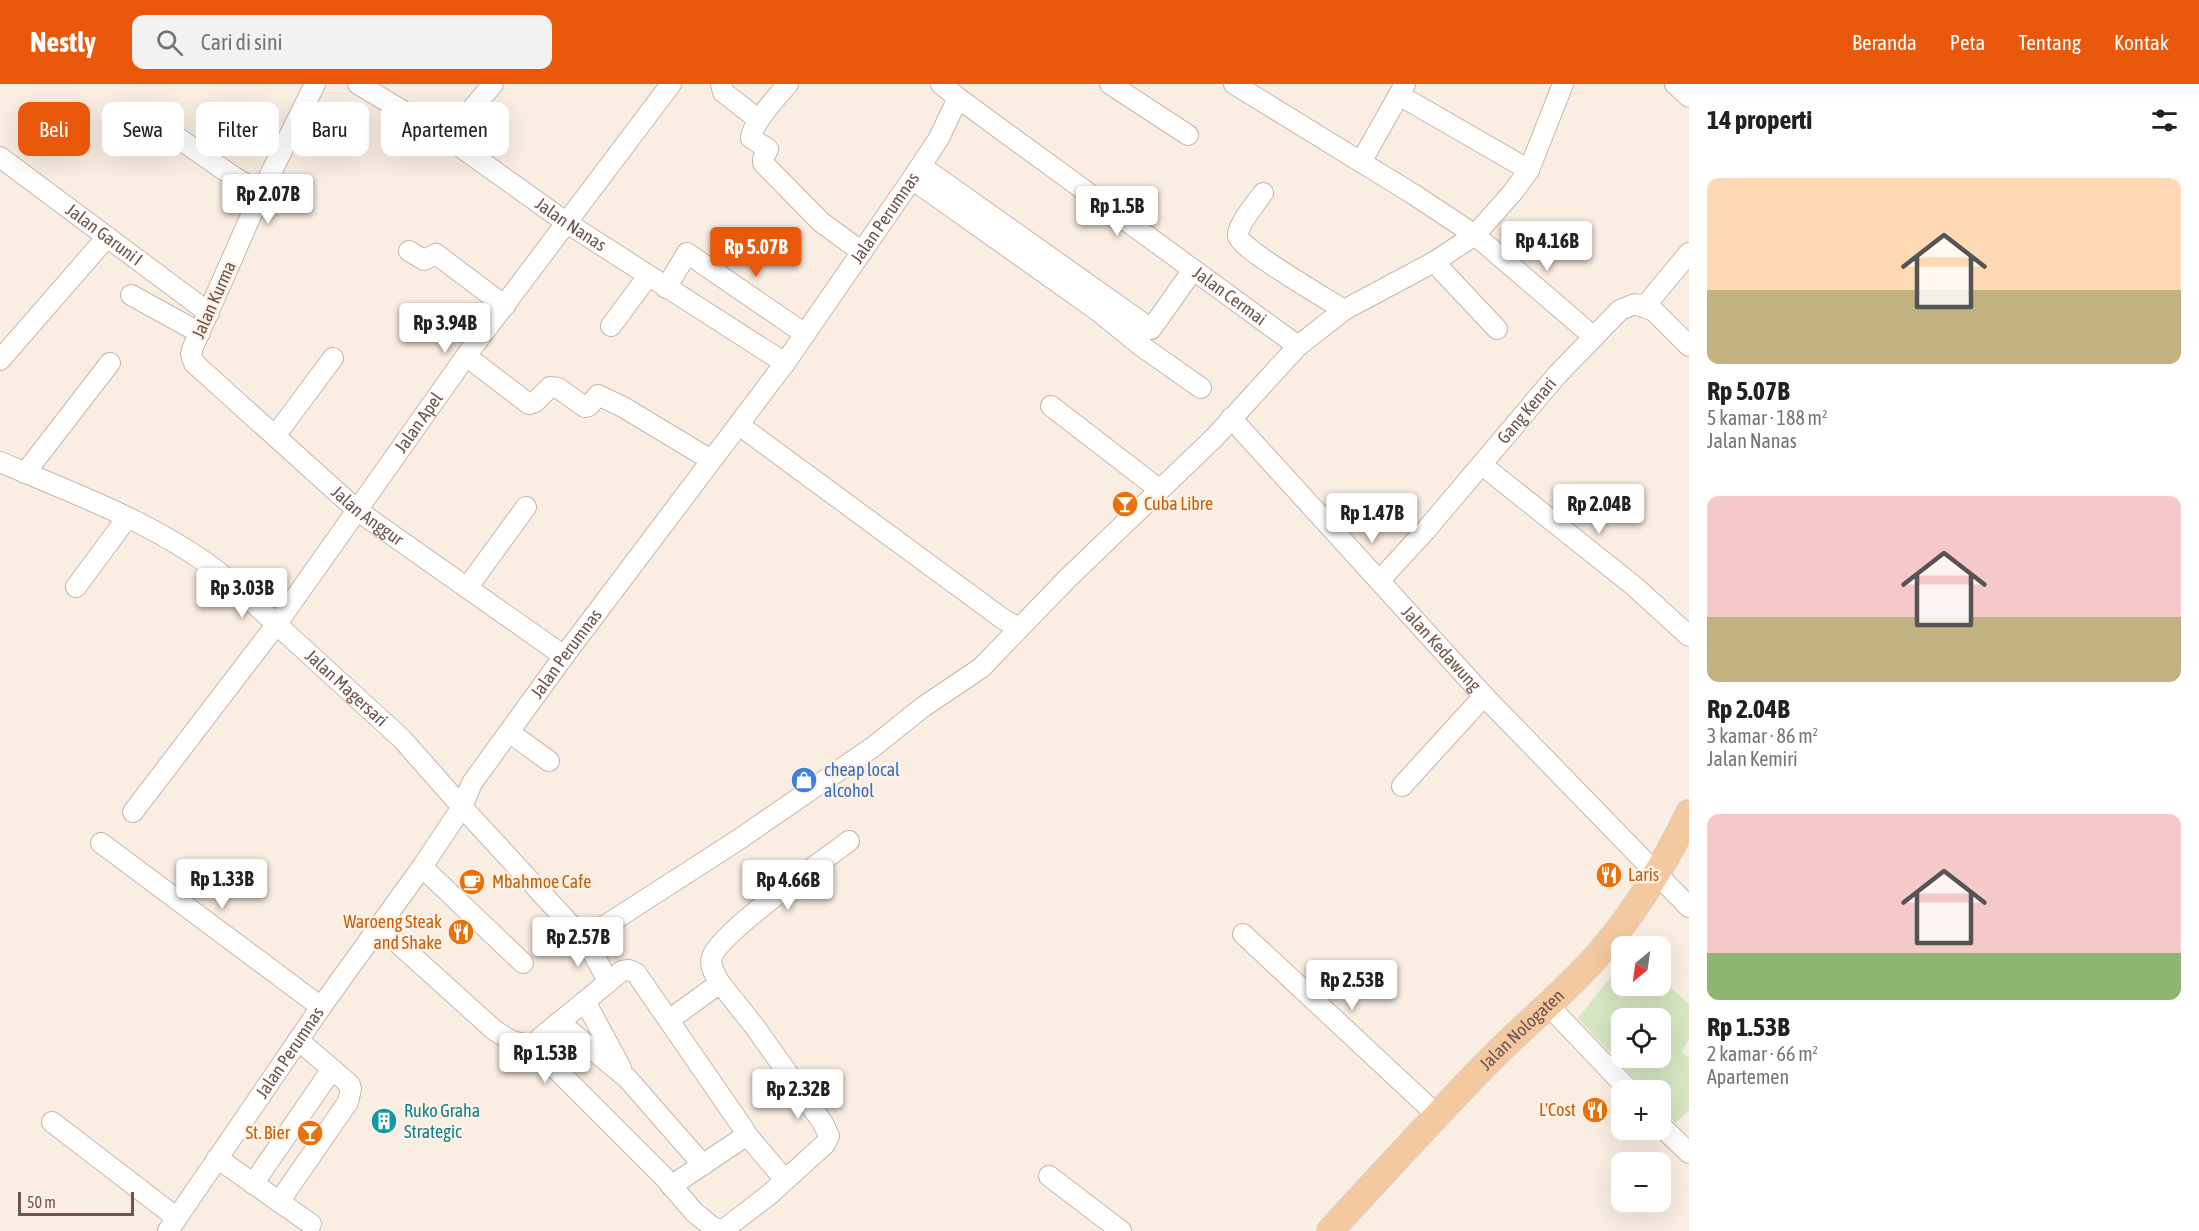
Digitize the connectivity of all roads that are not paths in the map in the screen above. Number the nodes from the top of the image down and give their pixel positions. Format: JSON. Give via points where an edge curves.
{"nodes":[{"id":1,"x":315,"y":84,"type":"edge"},
{"id":2,"x":358,"y":84,"type":"edge"},
{"id":3,"x":493,"y":84,"type":"edge"},
{"id":4,"x":721,"y":84,"type":"edge"},
{"id":5,"x":788,"y":84,"type":"edge"},
{"id":6,"x":1110,"y":84,"type":"edge"},
{"id":7,"x":1234,"y":84,"type":"edge"},
{"id":8,"x":1560,"y":85,"type":"edge"},
{"id":9,"x":662,"y":87,"type":"edge"},
{"id":10,"x":950,"y":89,"type":"edge"},
{"id":11,"x":1402,"y":90,"type":"edge"},
{"id":12,"x":388,"y":102,"type":"edge"},
{"id":13,"x":478,"y":102,"type":"edge"},
{"id":14,"x":759,"y":120,"type":"junction"},
{"id":15,"x":1188,"y":135,"type":"dead end"},
{"id":16,"x":184,"y":142,"type":"edge"},
{"id":17,"x":473,"y":156,"type":"edge"},
{"id":18,"x":0,"y":157,"type":"edge"},
{"id":19,"x":1361,"y":162,"type":"junction"},
{"id":20,"x":1529,"y":170,"type":"junction"},
{"id":21,"x":916,"y":172,"type":"junction"},
{"id":22,"x":261,"y":193,"type":"junction"},
{"id":23,"x":1263,"y":193,"type":"dead end"},
{"id":24,"x":567,"y":223,"type":"junction"},
{"id":25,"x":1475,"y":235,"type":"junction"},
{"id":26,"x":107,"y":237,"type":"junction"},
{"id":27,"x":409,"y":251,"type":"dead end"},
{"id":28,"x":862,"y":252,"type":"junction"},
{"id":29,"x":1689,"y":253,"type":"edge"},
{"id":30,"x":1434,"y":262,"type":"junction"},
{"id":31,"x":1193,"y":270,"type":"junction"},
{"id":32,"x":648,"y":276,"type":"junction"},
{"id":33,"x":666,"y":288,"type":"junction"},
{"id":34,"x":131,"y":295,"type":"dead end"},
{"id":35,"x":505,"y":306,"type":"junction"},
{"id":36,"x":1645,"y":306,"type":"junction"},
{"id":37,"x":1344,"y":310,"type":"junction"},
{"id":38,"x":209,"y":313,"type":"junction"},
{"id":39,"x":611,"y":326,"type":"dead end"},
{"id":40,"x":1497,"y":329,"type":"dead end"},
{"id":41,"x":200,"y":333,"type":"junction"},
{"id":42,"x":805,"y":334,"type":"junction"},
{"id":43,"x":1594,"y":337,"type":"junction"},
{"id":44,"x":1298,"y":346,"type":"junction"},
{"id":45,"x":1689,"y":346,"type":"edge"},
{"id":46,"x":191,"y":354,"type":"joint"},
{"id":47,"x":466,"y":356,"type":"junction"},
{"id":48,"x":333,"y":357,"type":"dead end"},
{"id":49,"x":0,"y":360,"type":"edge"},
{"id":50,"x":110,"y":363,"type":"dead end"},
{"id":51,"x":785,"y":363,"type":"junction"},
{"id":52,"x":1201,"y":388,"type":"dead end"},
{"id":53,"x":1051,"y":406,"type":"dead end"},
{"id":54,"x":1232,"y":418,"type":"junction"},
{"id":55,"x":739,"y":424,"type":"junction"},
{"id":56,"x":275,"y":436,"type":"junction"},
{"id":57,"x":711,"y":460,"type":"junction"},
{"id":58,"x":0,"y":462,"type":"edge"},
{"id":59,"x":1482,"y":465,"type":"junction"},
{"id":60,"x":25,"y":473,"type":"junction"},
{"id":61,"x":1160,"y":490,"type":"junction"},
{"id":62,"x":526,"y":507,"type":"dead end"},
{"id":63,"x":358,"y":510,"type":"junction"},
{"id":64,"x":127,"y":518,"type":"junction"},
{"id":65,"x":1380,"y":580,"type":"junction"},
{"id":66,"x":76,"y":586,"type":"dead end"},
{"id":67,"x":467,"y":588,"type":"junction"},
{"id":68,"x":276,"y":626,"type":"junction"},
{"id":69,"x":1019,"y":628,"type":"junction"},
{"id":70,"x":1689,"y":636,"type":"edge"},
{"id":71,"x":564,"y":657,"type":"junction"},
{"id":72,"x":1484,"y":696,"type":"junction"},
{"id":73,"x":509,"y":732,"type":"junction"},
{"id":74,"x":549,"y":761,"type":"dead end"},
{"id":75,"x":1402,"y":786,"type":"dead end"},
{"id":76,"x":462,"y":807,"type":"junction"},
{"id":77,"x":133,"y":812,"type":"dead end"},
{"id":78,"x":1689,"y":813,"type":"edge"},
{"id":79,"x":849,"y":842,"type":"dead end"},
{"id":80,"x":101,"y":843,"type":"dead end"},
{"id":81,"x":422,"y":867,"type":"junction"},
{"id":82,"x":1658,"y":873,"type":"junction"},
{"id":83,"x":1689,"y":907,"type":"edge"},
{"id":84,"x":379,"y":926,"type":"junction"},
{"id":85,"x":1243,"y":934,"type":"dead end"},
{"id":86,"x":584,"y":937,"type":"junction"},
{"id":87,"x":523,"y":963,"type":"dead end"},
{"id":88,"x":608,"y":981,"type":"junction"},
{"id":89,"x":720,"y":983,"type":"junction"},
{"id":90,"x":585,"y":1001,"type":"junction"},
{"id":91,"x":1547,"y":1004,"type":"junction"},
{"id":92,"x":321,"y":1007,"type":"junction"},
{"id":93,"x":669,"y":1020,"type":"junction"},
{"id":94,"x":560,"y":1022,"type":"junction"},
{"id":95,"x":298,"y":1040,"type":"junction"},
{"id":96,"x":537,"y":1044,"type":"junction"},
{"id":97,"x":332,"y":1069,"type":"junction"},
{"id":98,"x":627,"y":1078,"type":"junction"},
{"id":99,"x":1619,"y":1080,"type":"edge"},
{"id":100,"x":1437,"y":1115,"type":"junction"},
{"id":101,"x":52,"y":1122,"type":"dead end"},
{"id":102,"x":292,"y":1128,"type":"junction"},
{"id":103,"x":747,"y":1135,"type":"junction"},
{"id":104,"x":1671,"y":1136,"type":"edge"},
{"id":105,"x":317,"y":1145,"type":"junction"},
{"id":106,"x":1689,"y":1153,"type":"edge"},
{"id":107,"x":217,"y":1158,"type":"junction"},
{"id":108,"x":703,"y":1165,"type":"junction"},
{"id":109,"x":1048,"y":1176,"type":"dead end"},
{"id":110,"x":785,"y":1180,"type":"junction"},
{"id":111,"x":253,"y":1184,"type":"junction"},
{"id":112,"x":671,"y":1186,"type":"junction"},
{"id":113,"x":279,"y":1202,"type":"junction"},
{"id":114,"x":311,"y":1224,"type":"dead end"},
{"id":115,"x":172,"y":1225,"type":"edge"},
{"id":116,"x":1121,"y":1231,"type":"edge"},
{"id":117,"x":1330,"y":1231,"type":"edge"}],
"edges":[{"from":1,"to":22,"type":"street","name":"Jalan Kurma"},
{"from":2,"to":12,"type":"street","name":"Jalan Nanas"},
{"from":3,"to":13,"type":"street"},
{"from":4,"to":14,"type":"street","via":[[723,92]]},
{"from":5,"to":14,"type":"street"},
{"from":6,"to":15,"type":"street"},
{"from":7,"to":19,"type":"street"},
{"from":8,"to":20,"type":"street"},
{"from":9,"to":24,"type":"street","name":"Jalan Apel"},
{"from":10,"to":21,"type":"street","name":"Jalan Perumnas","via":[[939,138]]},
{"from":10,"to":31,"type":"street","name":"Jalan Cermai"},
{"from":11,"to":19,"type":"street"},
{"from":11,"to":20,"type":"street"},
{"from":14,"to":28,"type":"street","via":[[751,135],[768,149],[763,163],[821,222]]},
{"from":16,"to":22,"type":"street"},
{"from":17,"to":24,"type":"street","name":"Jalan Nanas"},
{"from":18,"to":26,"type":"street","name":"Jalan Garuni I"},
{"from":19,"to":25,"type":"street"},
{"from":20,"to":25,"type":"street"},
{"from":21,"to":28,"type":"street","name":"Jalan Perumnas"},
{"from":21,"to":31,"type":"street","via":[[1151,329]]},
{"from":21,"to":52,"type":"street"},
{"from":22,"to":38,"type":"street","name":"Jalan Kurma"},
{"from":23,"to":37,"type":"street","via":[[1241,226],[1239,239]]},
{"from":24,"to":32,"type":"street","name":"Jalan Nanas"},
{"from":24,"to":35,"type":"street","name":"Jalan Apel"},
{"from":25,"to":30,"type":"street"},
{"from":25,"to":43,"type":"street"},
{"from":26,"to":38,"type":"street","name":"Jalan Garuni I"},
{"from":26,"to":49,"type":"street"},
{"from":27,"to":35,"type":"street","via":[[424,260],[436,254]]},
{"from":28,"to":42,"type":"street","name":"Jalan Perumnas"},
{"from":29,"to":36,"type":"street"},
{"from":30,"to":37,"type":"street"},
{"from":30,"to":40,"type":"street"},
{"from":31,"to":44,"type":"street","name":"Jalan Cermai"},
{"from":32,"to":33,"type":"street","name":"Jalan Nanas"},
{"from":32,"to":39,"type":"street"},
{"from":33,"to":42,"type":"street","via":[[687,253]]},
{"from":33,"to":51,"type":"street","name":"Jalan Nanas"},
{"from":34,"to":41,"type":"street"},
{"from":35,"to":47,"type":"street","name":"Jalan Apel"},
{"from":36,"to":43,"type":"street","name":"Gang Kenari","via":[[1635,304],[1620,310]]},
{"from":36,"to":45,"type":"street"},
{"from":37,"to":44,"type":"street"},
{"from":38,"to":41,"type":"street","name":"Jalan Kurma"},
{"from":41,"to":46,"type":"street","name":"Jalan Kurma"},
{"from":42,"to":51,"type":"street","name":"Jalan Perumnas"},
{"from":43,"to":59,"type":"street","name":"Gang Kenari"},
{"from":44,"to":54,"type":"street"},
{"from":46,"to":56,"type":"street","name":"Jalan Anggur","via":[[204,374]]},
{"from":47,"to":57,"type":"street","via":[[529,404],[550,387],[558,388],[585,407],[598,395]]},
{"from":47,"to":63,"type":"street","name":"Jalan Apel"},
{"from":48,"to":56,"type":"street"},
{"from":50,"to":60,"type":"street"},
{"from":51,"to":55,"type":"street","name":"Jalan Perumnas"},
{"from":53,"to":61,"type":"street"},
{"from":54,"to":61,"type":"street"},
{"from":54,"to":65,"type":"street","name":"Jalan Kedawung"},
{"from":55,"to":57,"type":"street","name":"Jalan Perumnas"},
{"from":55,"to":69,"type":"street"},
{"from":56,"to":63,"type":"street","name":"Jalan Anggur"},
{"from":57,"to":71,"type":"street","name":"Jalan Perumnas"},
{"from":58,"to":60,"type":"street","name":"Jalan Magersari"},
{"from":59,"to":65,"type":"street","name":"Gang Kenari"},
{"from":59,"to":70,"type":"street","via":[[1634,586]]},
{"from":60,"to":64,"type":"street","name":"Jalan Magersari"},
{"from":61,"to":69,"type":"street"},
{"from":62,"to":67,"type":"street"},
{"from":63,"to":67,"type":"street","name":"Jalan Anggur"},
{"from":63,"to":68,"type":"street","name":"Jalan Apel"},
{"from":64,"to":66,"type":"street"},
{"from":64,"to":68,"type":"street","name":"Jalan Magersari","via":[[201,558]]},
{"from":65,"to":72,"type":"street","name":"Jalan Kedawung"},
{"from":67,"to":71,"type":"street","name":"Jalan Anggur"},
{"from":68,"to":76,"type":"street","name":"Jalan Magersari","via":[[402,739]]},
{"from":68,"to":77,"type":"street","name":"Jalan Apel"},
{"from":69,"to":86,"type":"street","via":[[981,668],[873,747],[738,840]]},
{"from":71,"to":73,"type":"street","name":"Jalan Perumnas"},
{"from":72,"to":75,"type":"street"},
{"from":72,"to":82,"type":"street","name":"Jalan Kedawung"},
{"from":73,"to":74,"type":"street"},
{"from":73,"to":76,"type":"street","name":"Jalan Perumnas","via":[[472,783]]},
{"from":76,"to":81,"type":"street","name":"Jalan Perumnas"},
{"from":76,"to":86,"type":"street","name":"Jalan Magersari"},
{"from":78,"to":82,"type":"main road","name":"Jalan Nologaten"},
{"from":79,"to":89,"type":"street","via":[[723,940],[711,961]]},
{"from":80,"to":92,"type":"street"},
{"from":81,"to":84,"type":"street","name":"Jalan Perumnas"},
{"from":81,"to":87,"type":"street"},
{"from":82,"to":83,"type":"street","name":"Jalan Kedawung"},
{"from":82,"to":91,"type":"main road","name":"Jalan Nologaten","via":[[1584,970]]},
{"from":84,"to":92,"type":"street","name":"Jalan Perumnas"},
{"from":84,"to":96,"type":"street","via":[[493,1029],[522,1045]]},
{"from":85,"to":100,"type":"street"},
{"from":86,"to":88,"type":"street","name":"Jalan Magersari"},
{"from":88,"to":90,"type":"street"},
{"from":88,"to":93,"type":"street","via":[[622,971],[636,973]]},
{"from":89,"to":93,"type":"street"},
{"from":89,"to":110,"type":"street","via":[[828,1132],[825,1144]]},
{"from":90,"to":94,"type":"street"},
{"from":90,"to":98,"type":"street"},
{"from":91,"to":99,"type":"street"},
{"from":91,"to":100,"type":"main road","name":"Jalan Nologaten"},
{"from":92,"to":95,"type":"street","name":"Jalan Perumnas"},
{"from":93,"to":103,"type":"street"},
{"from":94,"to":96,"type":"street"},
{"from":94,"to":98,"type":"street"},
{"from":95,"to":97,"type":"street"},
{"from":95,"to":107,"type":"street","name":"Jalan Perumnas"},
{"from":96,"to":112,"type":"street","via":[[539,1052]]},
{"from":97,"to":102,"type":"street"},
{"from":97,"to":105,"type":"street","via":[[350,1085],[351,1092]]},
{"from":98,"to":108,"type":"street"},
{"from":100,"to":117,"type":"main road","name":"Jalan Nologaten"},
{"from":101,"to":115,"type":"street"},
{"from":102,"to":105,"type":"street"},
{"from":102,"to":111,"type":"street"},
{"from":103,"to":108,"type":"street"},
{"from":103,"to":110,"type":"street"},
{"from":104,"to":106,"type":"street"},
{"from":105,"to":113,"type":"street"},
{"from":107,"to":111,"type":"street"},
{"from":107,"to":115,"type":"street","name":"Jalan Perumnas"},
{"from":108,"to":112,"type":"street"},
{"from":109,"to":116,"type":"street"},
{"from":110,"to":112,"type":"street","via":[[721,1230],[694,1212]]},
{"from":111,"to":113,"type":"street"},
{"from":113,"to":114,"type":"street"}]}
